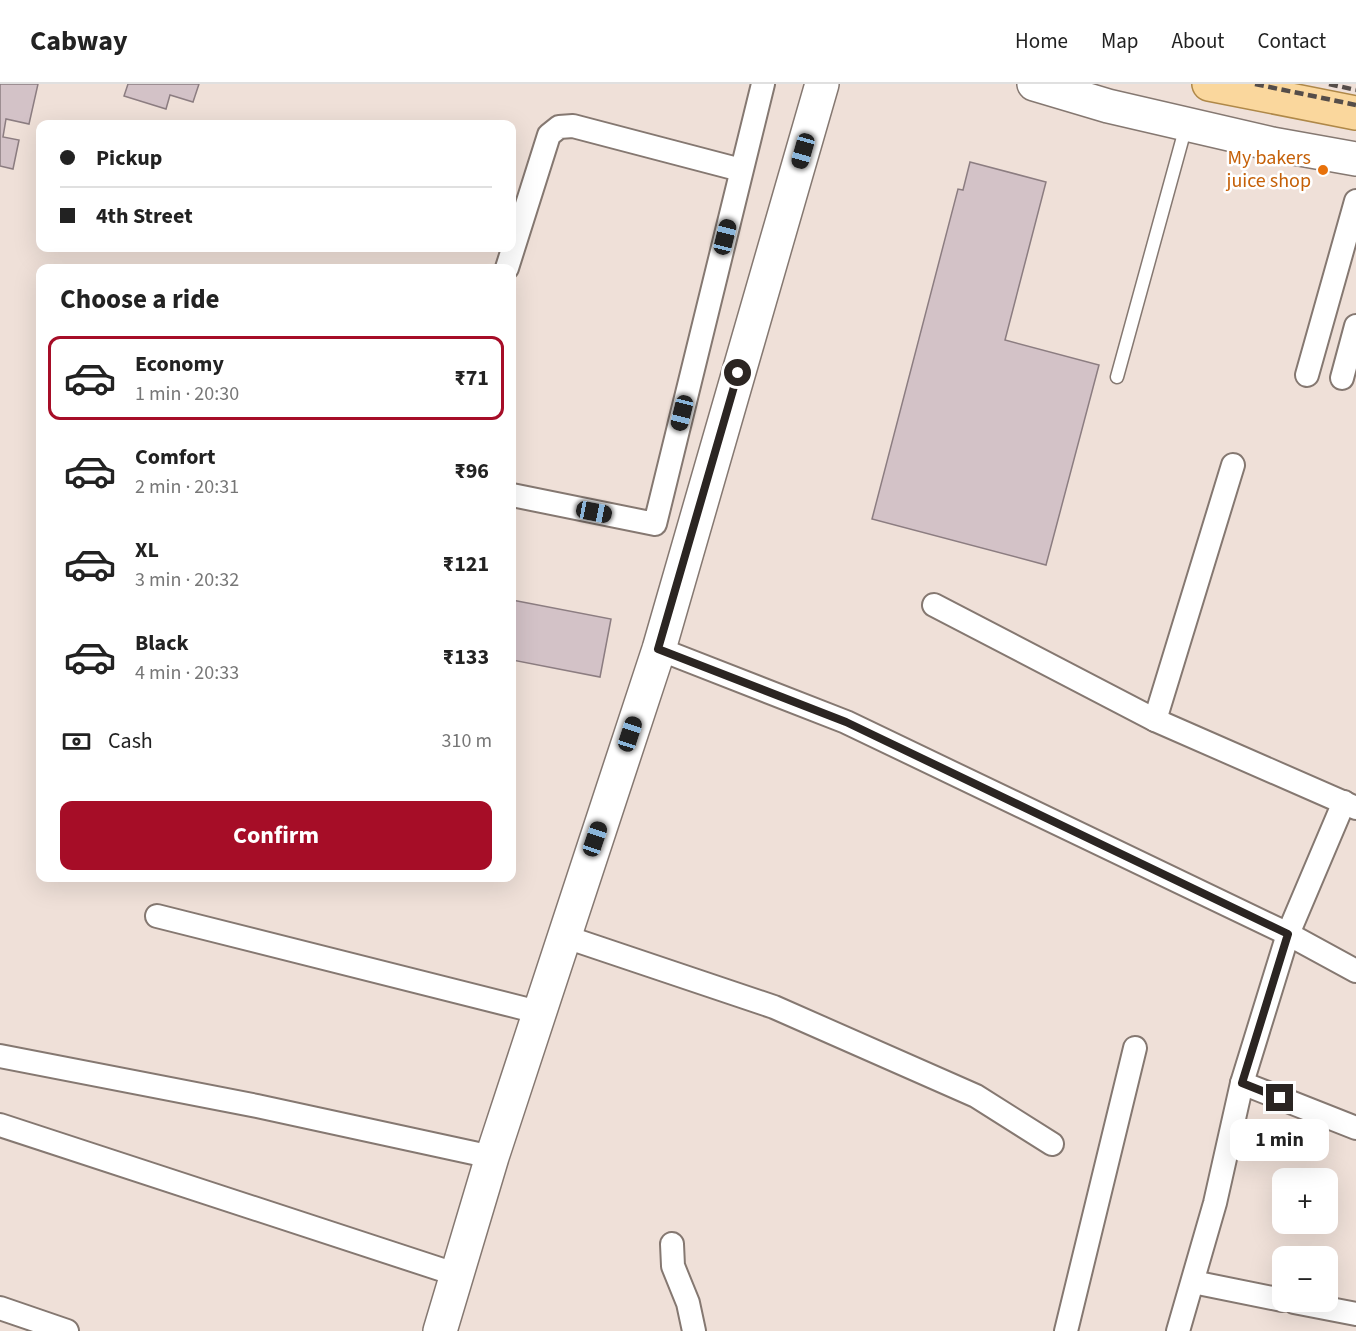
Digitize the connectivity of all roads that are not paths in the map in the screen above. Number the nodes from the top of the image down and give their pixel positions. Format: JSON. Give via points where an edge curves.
{"nodes":[{"id":1,"x":763,"y":84,"type":"edge"},
{"id":2,"x":822,"y":84,"type":"edge"},
{"id":3,"x":1034,"y":84,"type":"edge"},
{"id":4,"x":1209,"y":84,"type":"edge"},
{"id":5,"x":1356,"y":113,"type":"edge"},
{"id":6,"x":1187,"y":124,"type":"junction"},
{"id":7,"x":1356,"y":159,"type":"edge"},
{"id":8,"x":741,"y":170,"type":"junction"},
{"id":9,"x":1356,"y":201,"type":"edge"},
{"id":10,"x":516,"y":240,"type":"edge"},
{"id":11,"x":1356,"y":326,"type":"edge"},
{"id":12,"x":1307,"y":375,"type":"dead end"},
{"id":13,"x":1117,"y":377,"type":"dead end"},
{"id":14,"x":1342,"y":378,"type":"dead end"},
{"id":15,"x":1233,"y":465,"type":"dead end"},
{"id":16,"x":516,"y":496,"type":"edge"},
{"id":17,"x":655,"y":524,"type":"junction"},
{"id":18,"x":694,"y":529,"type":"junction"},
{"id":19,"x":934,"y":605,"type":"dead end"},
{"id":20,"x":658,"y":649,"type":"junction"},
{"id":21,"x":1155,"y":720,"type":"junction"},
{"id":22,"x":1350,"y":805,"type":"edge"},
{"id":23,"x":157,"y":916,"type":"dead end"},
{"id":24,"x":567,"y":924,"type":"junction"},
{"id":25,"x":1288,"y":934,"type":"junction"},
{"id":26,"x":1356,"y":971,"type":"edge"},
{"id":27,"x":538,"y":1012,"type":"junction"},
{"id":28,"x":1135,"y":1048,"type":"dead end"},
{"id":29,"x":0,"y":1056,"type":"edge"},
{"id":30,"x":1242,"y":1083,"type":"junction"},
{"id":31,"x":0,"y":1125,"type":"edge"},
{"id":32,"x":1356,"y":1128,"type":"edge"},
{"id":33,"x":1052,"y":1144,"type":"dead end"},
{"id":34,"x":492,"y":1157,"type":"junction"},
{"id":35,"x":672,"y":1244,"type":"dead end"},
{"id":36,"x":458,"y":1275,"type":"junction"},
{"id":37,"x":1193,"y":1282,"type":"junction"},
{"id":38,"x":1272,"y":1298,"type":"edge"},
{"id":39,"x":0,"y":1308,"type":"edge"},
{"id":40,"x":1338,"y":1311,"type":"edge"},
{"id":41,"x":1356,"y":1314,"type":"edge"},
{"id":42,"x":67,"y":1331,"type":"edge"},
{"id":43,"x":440,"y":1331,"type":"edge"},
{"id":44,"x":694,"y":1331,"type":"edge"},
{"id":45,"x":1066,"y":1331,"type":"edge"},
{"id":46,"x":1178,"y":1331,"type":"edge"}],
"edges":[{"from":1,"to":8,"type":"street"},
{"from":2,"to":18,"type":"street"},
{"from":3,"to":6,"type":"street"},
{"from":4,"to":5,"type":"main road"},
{"from":6,"to":7,"type":"street"},
{"from":6,"to":13,"type":"lane"},
{"from":8,"to":10,"type":"street","via":[[573,126],[559,127],[549,135]]},
{"from":8,"to":17,"type":"street"},
{"from":9,"to":12,"type":"street"},
{"from":11,"to":14,"type":"street"},
{"from":15,"to":21,"type":"street"},
{"from":16,"to":17,"type":"street"},
{"from":17,"to":18,"type":"street"},
{"from":18,"to":20,"type":"street"},
{"from":19,"to":21,"type":"street"},
{"from":20,"to":24,"type":"street"},
{"from":20,"to":25,"type":"street","via":[[846,722]]},
{"from":21,"to":22,"type":"street"},
{"from":22,"to":25,"type":"street"},
{"from":23,"to":27,"type":"street"},
{"from":24,"to":27,"type":"street"},
{"from":24,"to":33,"type":"street","via":[[566,937],[774,1007],[976,1096]]},
{"from":25,"to":26,"type":"street"},
{"from":25,"to":30,"type":"street"},
{"from":27,"to":34,"type":"street"},
{"from":28,"to":45,"type":"street"},
{"from":29,"to":34,"type":"street"},
{"from":30,"to":32,"type":"street"},
{"from":30,"to":37,"type":"street"},
{"from":31,"to":36,"type":"street"},
{"from":34,"to":36,"type":"street"},
{"from":35,"to":44,"type":"street","via":[[673,1266]]},
{"from":36,"to":43,"type":"street"},
{"from":37,"to":38,"type":"street"},
{"from":37,"to":46,"type":"street"},
{"from":39,"to":42,"type":"street"},
{"from":40,"to":41,"type":"street"}]}
